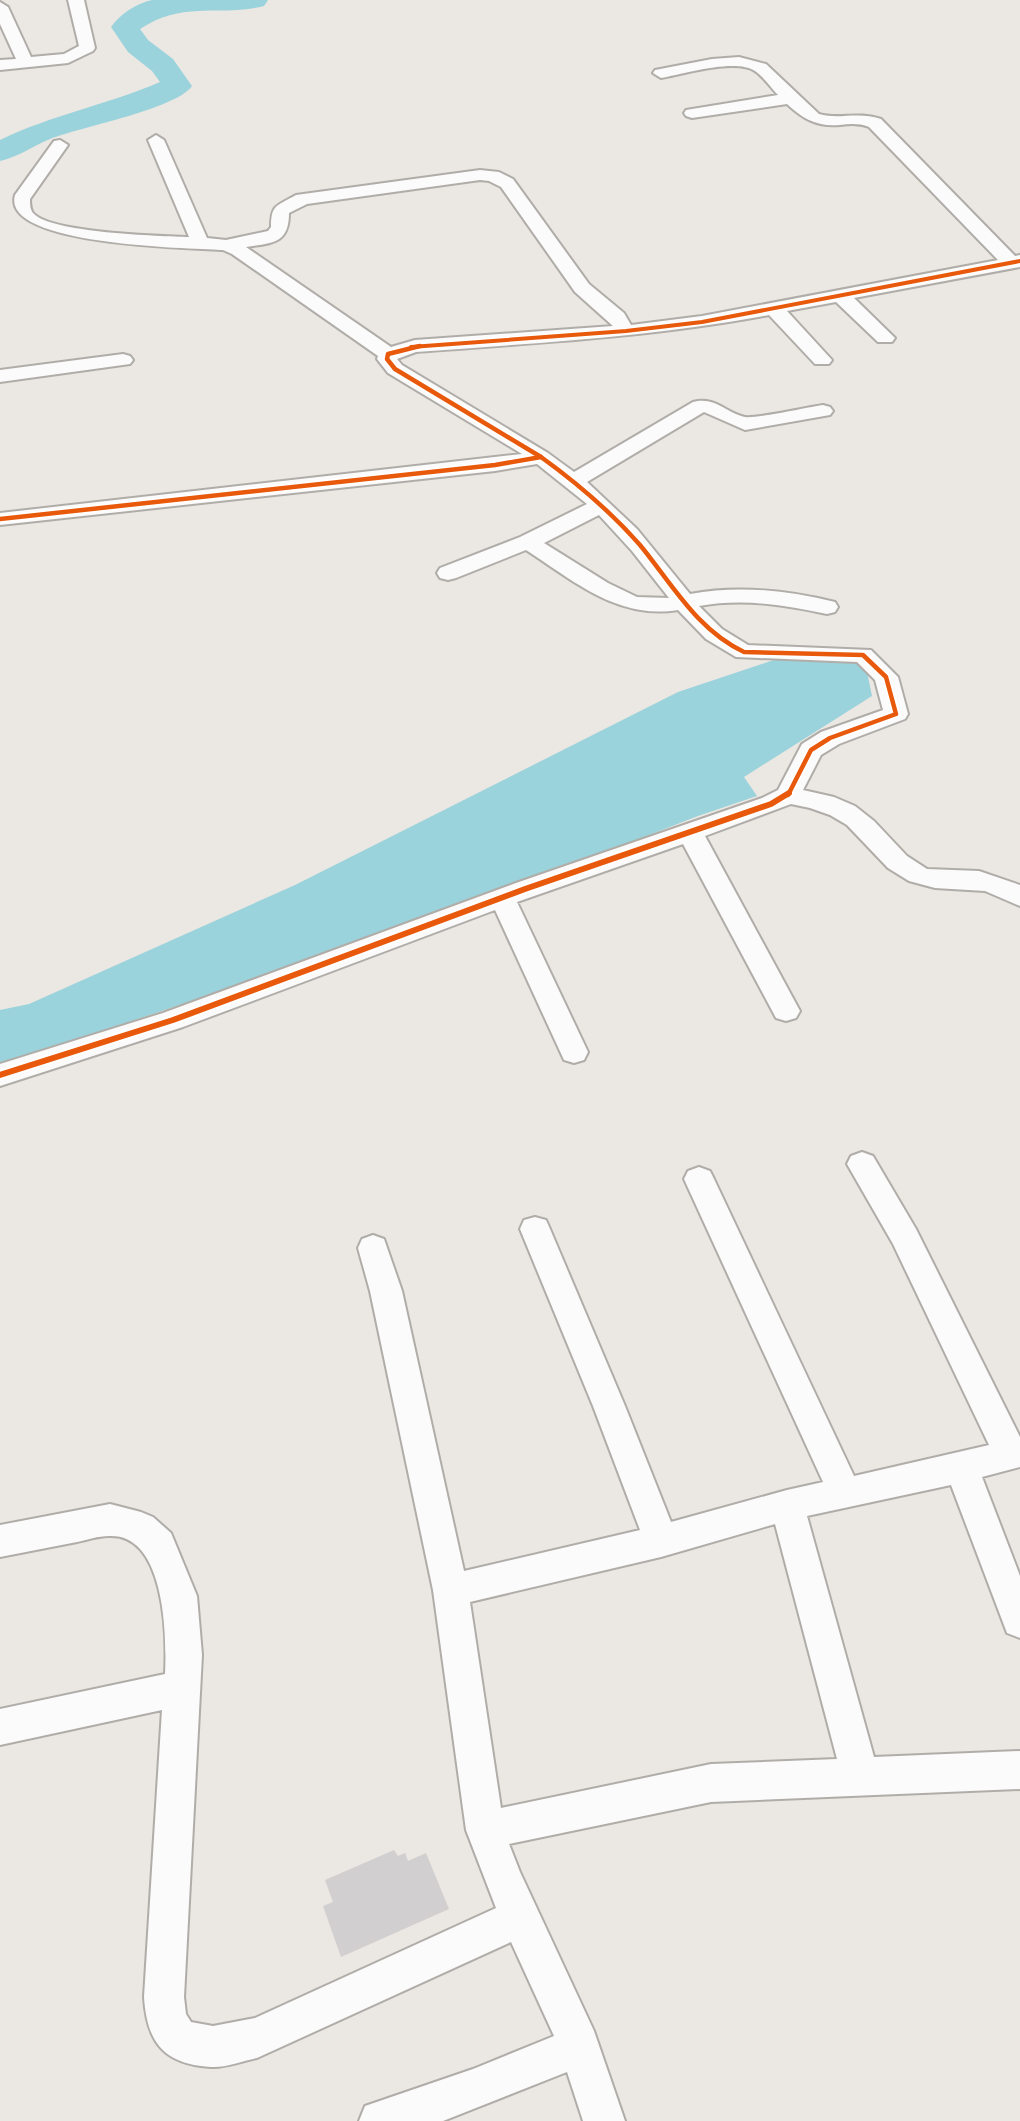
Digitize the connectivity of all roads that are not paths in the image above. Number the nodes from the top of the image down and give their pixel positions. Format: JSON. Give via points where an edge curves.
{"nodes":[{"id":1,"x":76,"y":0,"type":"edge"},
{"id":2,"x":0,"y":7,"type":"edge"},
{"id":3,"x":25,"y":61,"type":"junction"},
{"id":4,"x":0,"y":65,"type":"edge"},
{"id":5,"x":661,"y":73,"type":"dead end"},
{"id":6,"x":792,"y":98,"type":"junction"},
{"id":7,"x":692,"y":113,"type":"dead end"},
{"id":8,"x":156,"y":140,"type":"dead end"},
{"id":9,"x":60,"y":145,"type":"dead end"},
{"id":10,"x":200,"y":242,"type":"junction"},
{"id":11,"x":226,"y":245,"type":"junction"},
{"id":12,"x":1015,"y":262,"type":"edge"},
{"id":13,"x":842,"y":297,"type":"junction"},
{"id":14,"x":774,"y":309,"type":"junction"},
{"id":15,"x":626,"y":331,"type":"junction"},
{"id":16,"x":885,"y":338,"type":"dead end"},
{"id":17,"x":388,"y":354,"type":"junction"},
{"id":18,"x":123,"y":360,"type":"dead end"},
{"id":19,"x":822,"y":360,"type":"dead end"},
{"id":20,"x":0,"y":376,"type":"edge"},
{"id":21,"x":823,"y":411,"type":"dead end"},
{"id":22,"x":541,"y":457,"type":"junction"},
{"id":23,"x":574,"y":481,"type":"junction"},
{"id":24,"x":600,"y":506,"type":"junction"},
{"id":25,"x":0,"y":519,"type":"edge"},
{"id":26,"x":528,"y":542,"type":"junction"},
{"id":27,"x":448,"y":573,"type":"dead end"},
{"id":28,"x":683,"y":600,"type":"junction"},
{"id":29,"x":827,"y":607,"type":"dead end"},
{"id":30,"x":788,"y":795,"type":"junction"},
{"id":31,"x":690,"y":832,"type":"junction"},
{"id":32,"x":1018,"y":896,"type":"edge"},
{"id":33,"x":502,"y":898,"type":"junction"},
{"id":34,"x":1020,"y":920,"type":"edge"},
{"id":35,"x":786,"y":1011,"type":"dead end"},
{"id":36,"x":574,"y":1052,"type":"dead end"},
{"id":37,"x":0,"y":1075,"type":"edge"},
{"id":38,"x":862,"y":1164,"type":"dead end"},
{"id":39,"x":699,"y":1179,"type":"dead end"},
{"id":40,"x":535,"y":1229,"type":"dead end"},
{"id":41,"x":373,"y":1248,"type":"dead end"},
{"id":42,"x":1015,"y":1453,"type":"edge"},
{"id":43,"x":961,"y":1468,"type":"junction"},
{"id":44,"x":845,"y":1493,"type":"junction"},
{"id":45,"x":787,"y":1505,"type":"junction"},
{"id":46,"x":661,"y":1541,"type":"junction"},
{"id":47,"x":0,"y":1542,"type":"edge"},
{"id":48,"x":451,"y":1590,"type":"junction"},
{"id":49,"x":1020,"y":1621,"type":"edge"},
{"id":50,"x":182,"y":1688,"type":"junction"},
{"id":51,"x":0,"y":1727,"type":"edge"},
{"id":52,"x":1020,"y":1770,"type":"edge"},
{"id":53,"x":860,"y":1776,"type":"junction"},
{"id":54,"x":485,"y":1830,"type":"junction"},
{"id":55,"x":522,"y":1917,"type":"junction"},
{"id":56,"x":579,"y":2046,"type":"junction"},
{"id":57,"x":380,"y":2121,"type":"edge"},
{"id":58,"x":604,"y":2121,"type":"edge"}],
"edges":[{"from":1,"to":3,"type":"street","via":[[87,48],[68,58]]},
{"from":2,"to":3,"type":"street"},
{"from":3,"to":4,"type":"street"},
{"from":5,"to":6,"type":"street","via":[[745,61],[760,67]]},
{"from":6,"to":7,"type":"street"},
{"from":6,"to":12,"type":"street","via":[[819,120],[858,118],[875,123]]},
{"from":8,"to":10,"type":"street"},
{"from":9,"to":10,"type":"street","via":[[21,199],[27,216],[75,234],[174,244]]},
{"from":10,"to":11,"type":"street"},
{"from":11,"to":15,"type":"street","via":[[274,235],[280,228],[280,211],[302,199],[494,176],[507,183],[582,288],[617,317]]},
{"from":11,"to":17,"type":"street"},
{"from":12,"to":13,"type":"street"},
{"from":13,"to":14,"type":"street"},
{"from":13,"to":16,"type":"street"},
{"from":14,"to":15,"type":"street"},
{"from":14,"to":19,"type":"street"},
{"from":15,"to":17,"type":"street","via":[[415,346]]},
{"from":17,"to":22,"type":"street","via":[[387,359],[395,369]]},
{"from":18,"to":20,"type":"street"},
{"from":21,"to":23,"type":"street","via":[[745,424],[710,406],[700,406]]},
{"from":22,"to":23,"type":"street"},
{"from":22,"to":25,"type":"street"},
{"from":23,"to":24,"type":"street"},
{"from":24,"to":26,"type":"street"},
{"from":24,"to":28,"type":"street","via":[[639,545]]},
{"from":26,"to":27,"type":"street"},
{"from":26,"to":28,"type":"street","via":[[621,599],[656,606]]},
{"from":28,"to":29,"type":"street","via":[[751,595]]},
{"from":28,"to":30,"type":"street","via":[[730,648],[744,652],[863,655],[886,677],[896,714],[830,738],[811,750]]},
{"from":30,"to":31,"type":"street"},
{"from":30,"to":32,"type":"street","via":[[846,812],[900,865],[919,876],[990,882]]},
{"from":31,"to":33,"type":"street"},
{"from":31,"to":35,"type":"street"},
{"from":32,"to":34,"type":"street"},
{"from":33,"to":36,"type":"street"},
{"from":33,"to":37,"type":"street","via":[[173,1020]]},
{"from":38,"to":42,"type":"street","via":[[905,1238]]},
{"from":39,"to":44,"type":"street"},
{"from":40,"to":46,"type":"street"},
{"from":41,"to":48,"type":"street","via":[[386,1291]]},
{"from":42,"to":43,"type":"street"},
{"from":43,"to":44,"type":"street"},
{"from":43,"to":49,"type":"street"},
{"from":44,"to":45,"type":"street"},
{"from":45,"to":46,"type":"street"},
{"from":45,"to":53,"type":"street"},
{"from":46,"to":48,"type":"street"},
{"from":47,"to":50,"type":"street","via":[[110,1520],[141,1528],[159,1544],[179,1596],[184,1655]]},
{"from":48,"to":54,"type":"street"},
{"from":50,"to":51,"type":"street"},
{"from":50,"to":55,"type":"street","via":[[164,1997],[166,2020],[179,2040],[213,2047],[257,2038]]},
{"from":52,"to":53,"type":"street"},
{"from":53,"to":54,"type":"street","via":[[711,1783]]},
{"from":54,"to":55,"type":"street"},
{"from":55,"to":56,"type":"street"},
{"from":56,"to":57,"type":"street","via":[[474,2090]]},
{"from":56,"to":58,"type":"street"}]}
